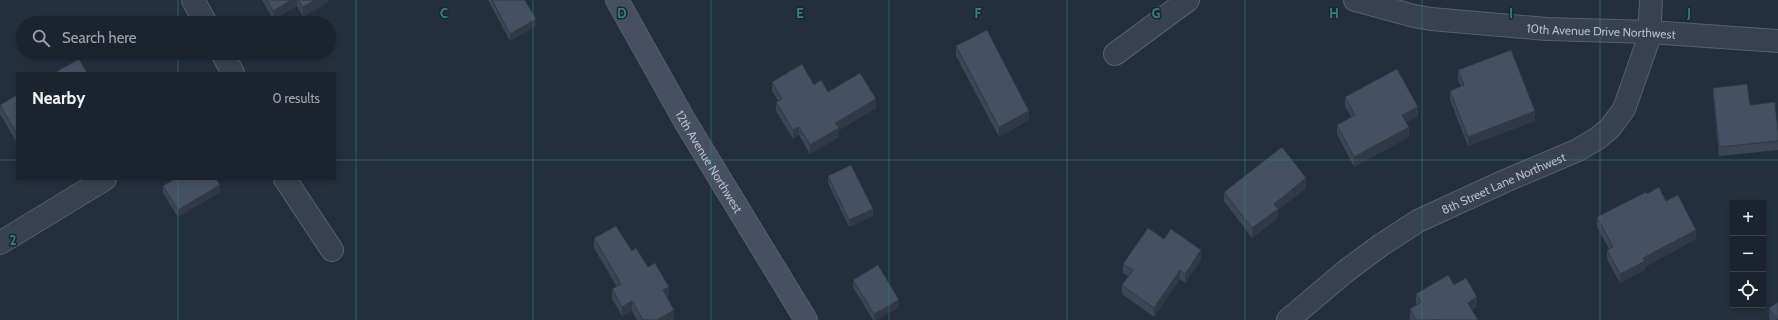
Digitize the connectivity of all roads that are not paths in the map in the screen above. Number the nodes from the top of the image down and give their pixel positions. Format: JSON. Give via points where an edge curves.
{"nodes":[{"id":1,"x":193,"y":0,"type":"edge"},
{"id":2,"x":617,"y":0,"type":"edge"},
{"id":3,"x":1188,"y":0,"type":"edge"},
{"id":4,"x":1355,"y":0,"type":"edge"},
{"id":5,"x":1651,"y":0,"type":"edge"},
{"id":6,"x":202,"y":16,"type":"edge"},
{"id":7,"x":1650,"y":32,"type":"junction"},
{"id":8,"x":1778,"y":41,"type":"edge"},
{"id":9,"x":1115,"y":54,"type":"dead end"},
{"id":10,"x":226,"y":60,"type":"edge"},
{"id":11,"x":232,"y":72,"type":"edge"},
{"id":12,"x":103,"y":180,"type":"edge"},
{"id":13,"x":286,"y":180,"type":"edge"},
{"id":14,"x":0,"y":243,"type":"edge"},
{"id":15,"x":332,"y":250,"type":"dead end"},
{"id":16,"x":806,"y":320,"type":"edge"},
{"id":17,"x":1288,"y":320,"type":"edge"}],
"edges":[{"from":1,"to":6,"type":"street"},
{"from":2,"to":16,"type":"main road","name":"12th Avenue Northwest","via":[[686,123]]},
{"from":3,"to":9,"type":"street"},
{"from":4,"to":7,"type":"street","name":"10th Avenue Drive Northwest","via":[[1431,19],[1547,29]]},
{"from":5,"to":7,"type":"street","name":"8th Street Lane Northwest"},
{"from":7,"to":8,"type":"street","name":"10th Avenue Drive Northwest"},
{"from":7,"to":17,"type":"street","name":"8th Street Lane Northwest","via":[[1624,109],[1610,128],[1598,138],[1578,150],[1418,221],[1346,271]]},
{"from":10,"to":11,"type":"street"},
{"from":12,"to":14,"type":"street"},
{"from":13,"to":15,"type":"street"}]}
